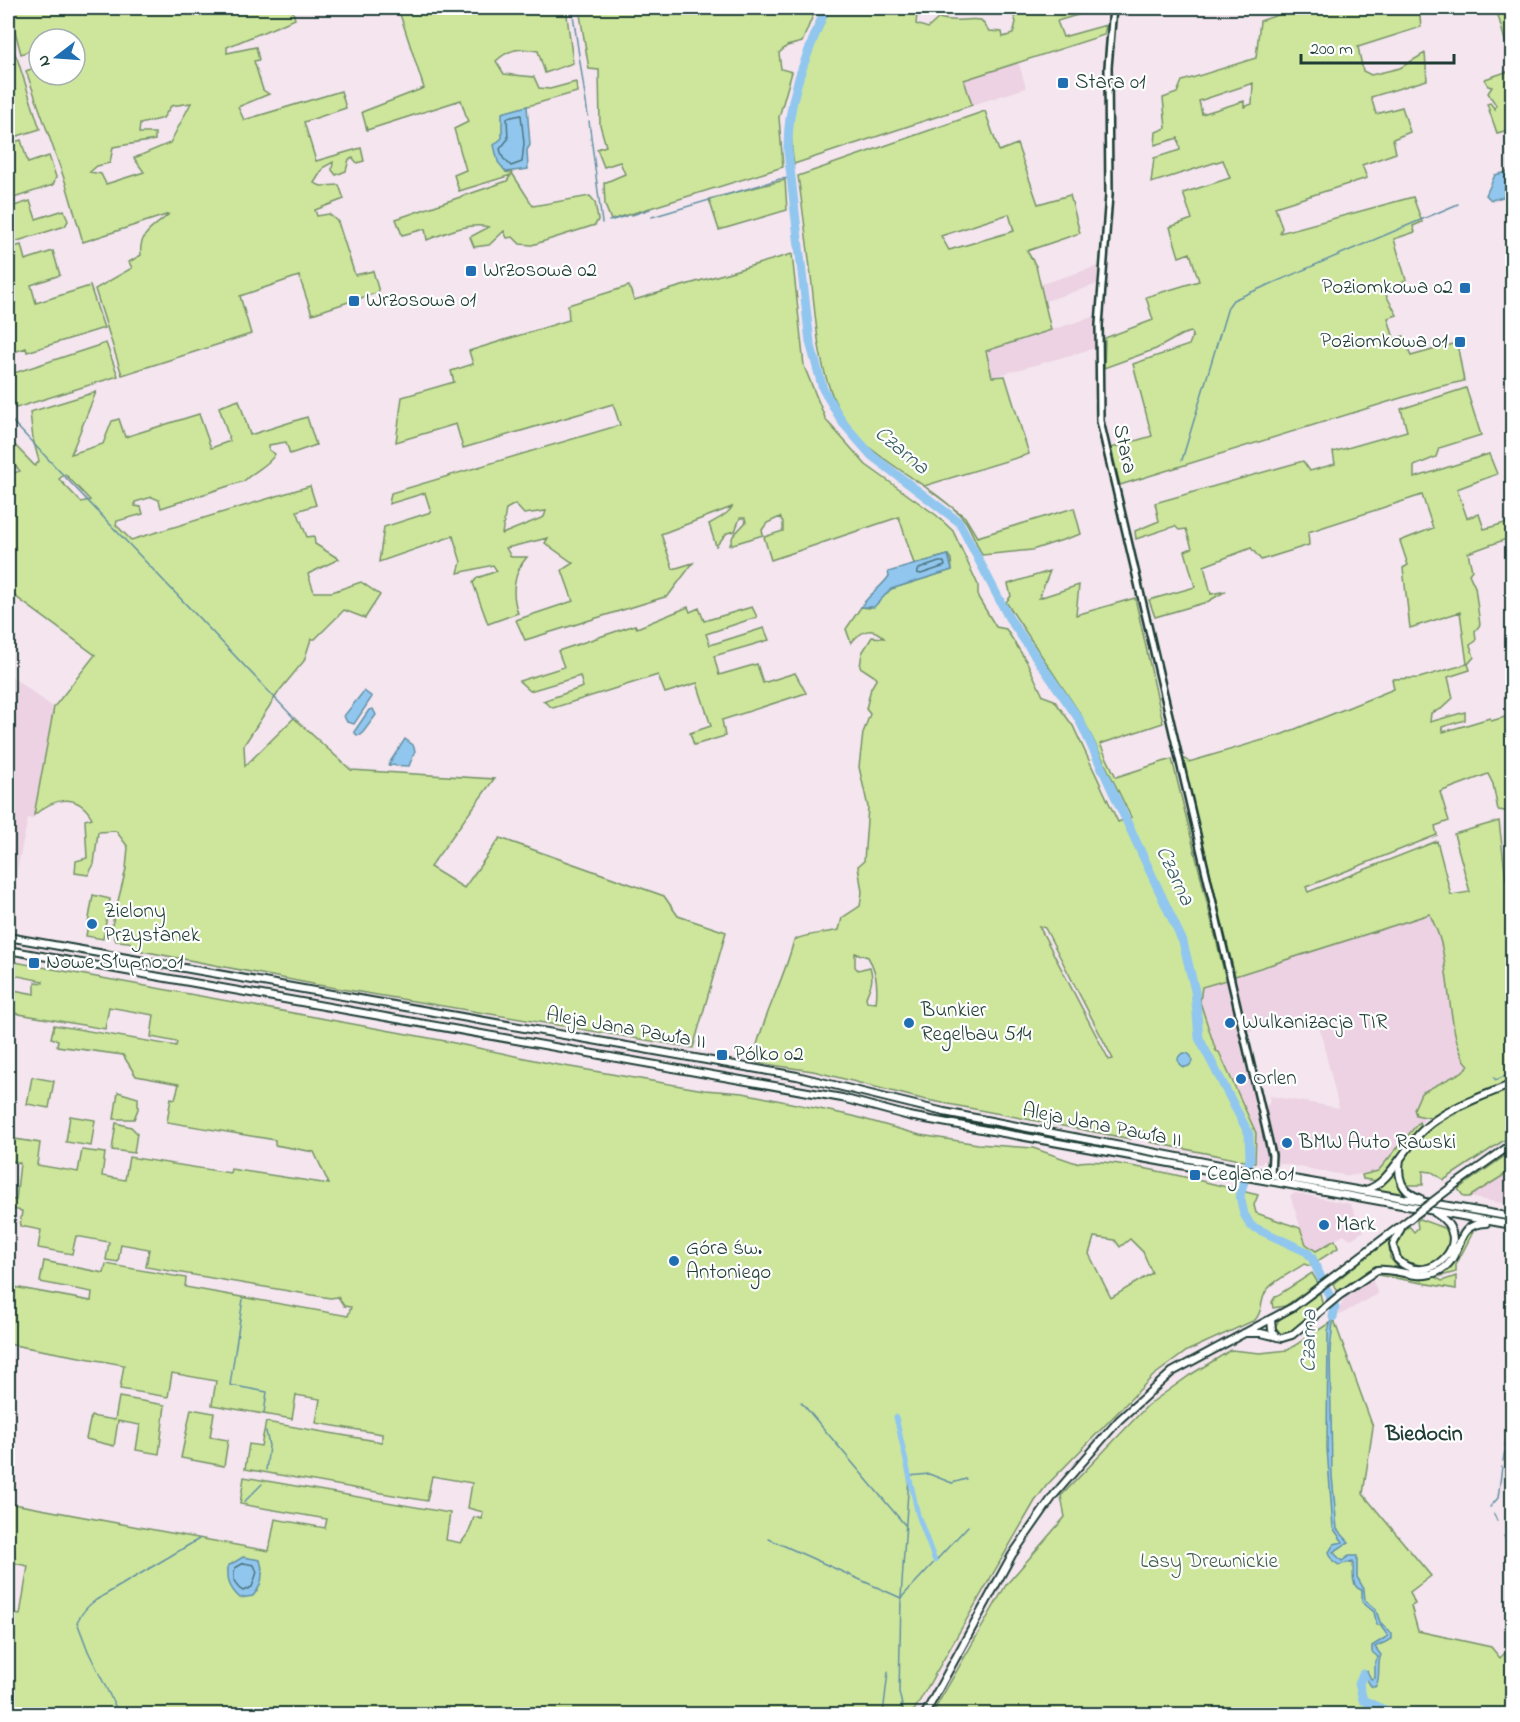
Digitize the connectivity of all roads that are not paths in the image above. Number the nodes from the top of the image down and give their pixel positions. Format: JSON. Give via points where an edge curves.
{"nodes":[{"id":1,"x":1113,"y":8,"type":"edge"},
{"id":2,"x":8,"y":937,"type":"edge"},
{"id":3,"x":8,"y":950,"type":"edge"},
{"id":4,"x":1512,"y":1084,"type":"edge"},
{"id":5,"x":1512,"y":1144,"type":"edge"},
{"id":6,"x":1400,"y":1159,"type":"junction"},
{"id":7,"x":1235,"y":1172,"type":"junction"},
{"id":8,"x":1253,"y":1175,"type":"junction"},
{"id":9,"x":1271,"y":1175,"type":"junction"},
{"id":10,"x":1358,"y":1190,"type":"junction"},
{"id":11,"x":1440,"y":1205,"type":"junction"},
{"id":12,"x":1429,"y":1211,"type":"junction"},
{"id":13,"x":1512,"y":1217,"type":"edge"},
{"id":14,"x":1499,"y":1222,"type":"junction"},
{"id":15,"x":1403,"y":1224,"type":"junction"},
{"id":16,"x":1512,"y":1225,"type":"edge"},
{"id":17,"x":1271,"y":1318,"type":"junction"},
{"id":18,"x":1241,"y":1333,"type":"junction"},
{"id":19,"x":1277,"y":1337,"type":"junction"},
{"id":20,"x":925,"y":1714,"type":"edge"}],
"edges":[{"from":1,"to":9,"type":"street","name":"Stara","via":[[1108,67],[1110,195],[1098,341],[1100,421],[1272,1155]]},
{"from":2,"to":7,"type":"main road","name":"Aleja Jana Pawła II","via":[[797,1076],[937,1111]]},
{"from":3,"to":7,"type":"main road","name":"Aleja Jana Pawła II"},
{"from":4,"to":6,"type":"main road","via":[[1440,1116],[1417,1135]]},
{"from":5,"to":15,"type":"main road","bridge":true},
{"from":6,"to":10,"type":"main road","via":[[1374,1187]]},
{"from":6,"to":11,"type":"main road","via":[[1398,1175],[1403,1187],[1413,1196]]},
{"from":7,"to":8,"type":"main road"},
{"from":8,"to":9,"type":"main road"},
{"from":8,"to":12,"type":"main road"},
{"from":9,"to":10,"type":"main road"},
{"from":10,"to":11,"type":"main road"},
{"from":11,"to":13,"type":"main road"},
{"from":12,"to":14,"type":"main road"},
{"from":12,"to":15,"type":"main road","via":[[1448,1223],[1453,1235],[1449,1253],[1434,1266],[1413,1269],[1397,1259],[1394,1241]]},
{"from":14,"to":16,"type":"main road"},
{"from":14,"to":19,"type":"main road","via":[[1464,1230],[1452,1260],[1437,1272],[1419,1276],[1379,1270],[1340,1295],[1294,1334]]},
{"from":15,"to":17,"type":"main road","via":[[1315,1291]]},
{"from":17,"to":18,"type":"main road"},
{"from":17,"to":19,"type":"main road"},
{"from":18,"to":19,"type":"main road"},
{"from":18,"to":20,"type":"main road","via":[[1164,1378],[1093,1449],[1054,1495],[1012,1555]]}]}
